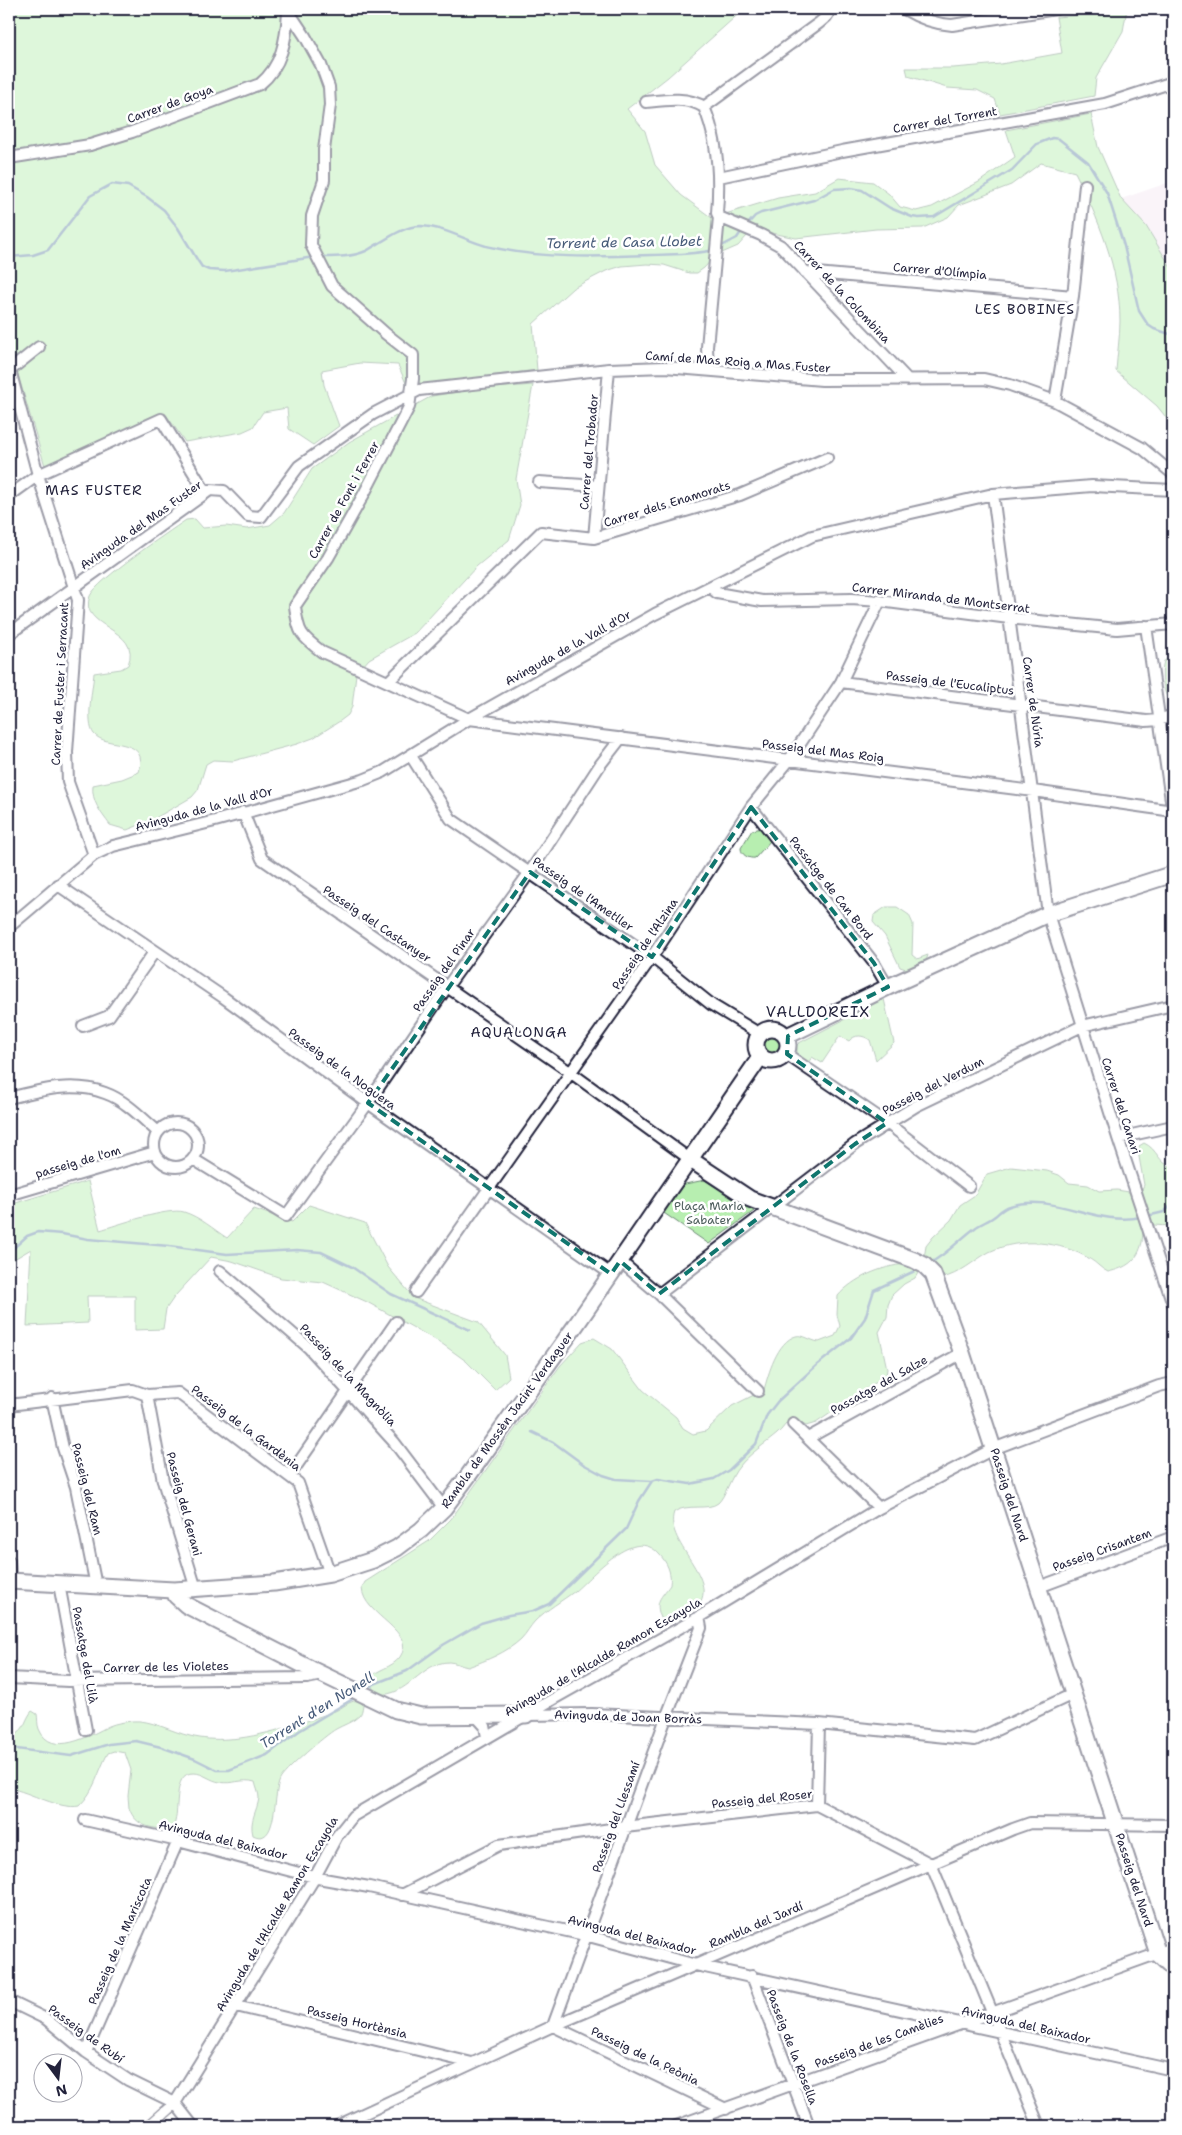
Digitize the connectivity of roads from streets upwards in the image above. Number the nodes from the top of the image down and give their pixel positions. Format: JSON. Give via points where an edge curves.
{"nodes":[{"id":1,"x":831,"y":9,"type":"edge"},
{"id":2,"x":904,"y":9,"type":"edge"},
{"id":3,"x":1056,"y":9,"type":"edge"},
{"id":4,"x":288,"y":11,"type":"edge"},
{"id":5,"x":1173,"y":82,"type":"edge"},
{"id":6,"x":646,"y":102,"type":"dead end"},
{"id":7,"x":704,"y":106,"type":"junction"},
{"id":8,"x":9,"y":158,"type":"edge"},
{"id":9,"x":719,"y":177,"type":"junction"},
{"id":10,"x":1085,"y":185,"type":"dead end"},
{"id":11,"x":719,"y":217,"type":"junction"},
{"id":12,"x":805,"y":272,"type":"junction"},
{"id":13,"x":1073,"y":296,"type":"junction"},
{"id":14,"x":39,"y":347,"type":"dead end"},
{"id":15,"x":609,"y":369,"type":"junction"},
{"id":16,"x":708,"y":370,"type":"junction"},
{"id":17,"x":9,"y":371,"type":"edge"},
{"id":18,"x":908,"y":380,"type":"junction"},
{"id":19,"x":411,"y":394,"type":"junction"},
{"id":20,"x":1055,"y":401,"type":"junction"},
{"id":21,"x":827,"y":458,"type":"dead end"},
{"id":22,"x":299,"y":466,"type":"joint"},
{"id":23,"x":1173,"y":474,"type":"edge"},
{"id":24,"x":38,"y":475,"type":"junction"},
{"id":25,"x":539,"y":482,"type":"dead end"},
{"id":26,"x":598,"y":486,"type":"junction"},
{"id":27,"x":1173,"y":490,"type":"edge"},
{"id":28,"x":206,"y":493,"type":"junction"},
{"id":29,"x":993,"y":494,"type":"junction"},
{"id":30,"x":9,"y":496,"type":"edge"},
{"id":31,"x":594,"y":538,"type":"junction"},
{"id":32,"x":710,"y":586,"type":"junction"},
{"id":33,"x":74,"y":588,"type":"junction"},
{"id":34,"x":880,"y":601,"type":"junction"},
{"id":35,"x":1008,"y":618,"type":"junction"},
{"id":36,"x":1173,"y":624,"type":"edge"},
{"id":37,"x":1146,"y":626,"type":"junction"},
{"id":38,"x":9,"y":634,"type":"edge"},
{"id":39,"x":388,"y":682,"type":"junction"},
{"id":40,"x":841,"y":682,"type":"junction"},
{"id":41,"x":1021,"y":705,"type":"junction"},
{"id":42,"x":1173,"y":715,"type":"edge"},
{"id":43,"x":469,"y":719,"type":"junction"},
{"id":44,"x":1158,"y":720,"type":"junction"},
{"id":45,"x":620,"y":738,"type":"junction"},
{"id":46,"x":410,"y":756,"type":"junction"},
{"id":47,"x":790,"y":759,"type":"junction"},
{"id":48,"x":1033,"y":791,"type":"junction"},
{"id":49,"x":751,"y":807,"type":"junction"},
{"id":50,"x":243,"y":812,"type":"junction"},
{"id":51,"x":1173,"y":812,"type":"edge"},
{"id":52,"x":94,"y":855,"type":"junction"},
{"id":53,"x":530,"y":872,"type":"junction"},
{"id":54,"x":1173,"y":874,"type":"edge"},
{"id":55,"x":58,"y":885,"type":"junction"},
{"id":56,"x":1048,"y":914,"type":"junction"},
{"id":57,"x":9,"y":927,"type":"edge"},
{"id":58,"x":155,"y":952,"type":"junction"},
{"id":59,"x":652,"y":957,"type":"junction"},
{"id":60,"x":447,"y":987,"type":"junction"},
{"id":61,"x":888,"y":987,"type":"junction"},
{"id":62,"x":1173,"y":1005,"type":"edge"},
{"id":63,"x":83,"y":1026,"type":"dead end"},
{"id":64,"x":1082,"y":1026,"type":"junction"},
{"id":65,"x":760,"y":1034,"type":"junction"},
{"id":66,"x":787,"y":1036,"type":"junction"},
{"id":67,"x":786,"y":1054,"type":"junction"},
{"id":68,"x":761,"y":1056,"type":"junction"},
{"id":69,"x":570,"y":1072,"type":"junction"},
{"id":70,"x":9,"y":1098,"type":"edge"},
{"id":71,"x":368,"y":1103,"type":"junction"},
{"id":72,"x":887,"y":1123,"type":"junction"},
{"id":73,"x":1173,"y":1126,"type":"edge"},
{"id":74,"x":158,"y":1132,"type":"junction"},
{"id":75,"x":1118,"y":1138,"type":"junction"},
{"id":76,"x":155,"y":1152,"type":"junction"},
{"id":77,"x":194,"y":1159,"type":"junction"},
{"id":78,"x":691,"y":1160,"type":"junction"},
{"id":79,"x":969,"y":1186,"type":"dead end"},
{"id":80,"x":488,"y":1188,"type":"junction"},
{"id":81,"x":9,"y":1195,"type":"edge"},
{"id":82,"x":772,"y":1208,"type":"junction"},
{"id":83,"x":616,"y":1268,"type":"junction"},
{"id":84,"x":220,"y":1271,"type":"dead end"},
{"id":85,"x":416,"y":1292,"type":"dead end"},
{"id":86,"x":659,"y":1294,"type":"junction"},
{"id":87,"x":1173,"y":1304,"type":"edge"},
{"id":88,"x":396,"y":1322,"type":"dead end"},
{"id":89,"x":962,"y":1353,"type":"junction"},
{"id":90,"x":1173,"y":1383,"type":"edge"},
{"id":91,"x":758,"y":1391,"type":"dead end"},
{"id":92,"x":348,"y":1393,"type":"junction"},
{"id":93,"x":147,"y":1395,"type":"junction"},
{"id":94,"x":52,"y":1398,"type":"junction"},
{"id":95,"x":9,"y":1405,"type":"edge"},
{"id":96,"x":793,"y":1424,"type":"dead end"},
{"id":97,"x":808,"y":1438,"type":"junction"},
{"id":98,"x":993,"y":1449,"type":"junction"},
{"id":99,"x":290,"y":1475,"type":"junction"},
{"id":100,"x":444,"y":1508,"type":"junction"},
{"id":101,"x":879,"y":1508,"type":"junction"},
{"id":102,"x":1173,"y":1537,"type":"edge"},
{"id":103,"x":9,"y":1561,"type":"edge"},
{"id":104,"x":330,"y":1574,"type":"junction"},
{"id":105,"x":9,"y":1581,"type":"edge"},
{"id":106,"x":59,"y":1584,"type":"junction"},
{"id":107,"x":96,"y":1586,"type":"junction"},
{"id":108,"x":1039,"y":1587,"type":"junction"},
{"id":109,"x":196,"y":1589,"type":"junction"},
{"id":110,"x":174,"y":1590,"type":"junction"},
{"id":111,"x":699,"y":1617,"type":"junction"},
{"id":112,"x":323,"y":1674,"type":"junction"},
{"id":113,"x":9,"y":1678,"type":"edge"},
{"id":114,"x":78,"y":1681,"type":"junction"},
{"id":115,"x":1073,"y":1694,"type":"junction"},
{"id":116,"x":555,"y":1698,"type":"junction"},
{"id":117,"x":557,"y":1714,"type":"junction"},
{"id":118,"x":476,"y":1716,"type":"junction"},
{"id":119,"x":526,"y":1716,"type":"junction"},
{"id":120,"x":666,"y":1718,"type":"junction"},
{"id":121,"x":819,"y":1724,"type":"junction"},
{"id":122,"x":86,"y":1730,"type":"dead end"},
{"id":123,"x":487,"y":1738,"type":"junction"},
{"id":124,"x":817,"y":1805,"type":"junction"},
{"id":125,"x":85,"y":1820,"type":"dead end"},
{"id":126,"x":1116,"y":1824,"type":"junction"},
{"id":127,"x":1173,"y":1825,"type":"edge"},
{"id":128,"x":625,"y":1828,"type":"junction"},
{"id":129,"x":178,"y":1841,"type":"junction"},
{"id":130,"x":931,"y":1864,"type":"junction"},
{"id":131,"x":315,"y":1877,"type":"junction"},
{"id":132,"x":402,"y":1895,"type":"junction"},
{"id":133,"x":585,"y":1935,"type":"junction"},
{"id":134,"x":1173,"y":1948,"type":"edge"},
{"id":135,"x":1158,"y":1954,"type":"junction"},
{"id":136,"x":696,"y":1964,"type":"junction"},
{"id":137,"x":1173,"y":1968,"type":"edge"},
{"id":138,"x":752,"y":1976,"type":"junction"},
{"id":139,"x":9,"y":2001,"type":"edge"},
{"id":140,"x":236,"y":2006,"type":"junction"},
{"id":141,"x":992,"y":2014,"type":"junction"},
{"id":142,"x":964,"y":2024,"type":"junction"},
{"id":143,"x":553,"y":2026,"type":"junction"},
{"id":144,"x":1000,"y":2032,"type":"junction"},
{"id":145,"x":86,"y":2052,"type":"junction"},
{"id":146,"x":472,"y":2063,"type":"junction"},
{"id":147,"x":1173,"y":2070,"type":"edge"},
{"id":148,"x":793,"y":2085,"type":"junction"},
{"id":149,"x":175,"y":2103,"type":"junction"},
{"id":150,"x":726,"y":2109,"type":"junction"},
{"id":151,"x":148,"y":2126,"type":"edge"},
{"id":152,"x":193,"y":2126,"type":"edge"},
{"id":153,"x":337,"y":2126,"type":"edge"},
{"id":154,"x":676,"y":2126,"type":"edge"},
{"id":155,"x":809,"y":2126,"type":"edge"},
{"id":156,"x":1039,"y":2126,"type":"edge"}],
"edges":[{"from":1,"to":7,"type":"street","via":[[819,23]]},
{"from":2,"to":3,"type":"street","via":[[926,20],[952,25]]},
{"from":4,"to":8,"type":"street","name":"Carrer de Goya","via":[[277,66],[260,84],[90,145]]},
{"from":4,"to":19,"type":"street","name":"Carrer de Font i Ferrer","via":[[317,58],[329,87],[324,180],[312,216],[311,245],[332,286],[413,355]]},
{"from":5,"to":9,"type":"street","name":"Carrer del Torrent","via":[[1104,104],[842,151]]},
{"from":6,"to":7,"type":"street","via":[[680,100]]},
{"from":7,"to":9,"type":"street"},
{"from":9,"to":11,"type":"street"},
{"from":10,"to":13,"type":"street"},
{"from":11,"to":12,"type":"street","name":"Carrer de la Colombina","via":[[781,246]]},
{"from":11,"to":16,"type":"street"},
{"from":12,"to":13,"type":"street","name":"Carrer d'Olímpia"},
{"from":12,"to":18,"type":"street","name":"Carrer de la Colombina"},
{"from":13,"to":20,"type":"street"},
{"from":14,"to":17,"type":"street"},
{"from":15,"to":16,"type":"street","name":"Camí de Mas Roig a Mas Fuster","via":[[665,367]]},
{"from":15,"to":19,"type":"street","name":"Camí de Mas Roig a Mas Fuster","via":[[419,390]]},
{"from":15,"to":26,"type":"street","name":"Carrer del Trobador"},
{"from":16,"to":18,"type":"street","name":"Camí de Mas Roig a Mas Fuster","via":[[822,380]]},
{"from":17,"to":24,"type":"street","name":"Carrer de Fuster i Serracant"},
{"from":18,"to":20,"type":"street","name":"Camí de Mas Roig a Mas Fuster","via":[[984,379]]},
{"from":19,"to":22,"type":"street","name":"Camí de Mas Roig a Mas Fuster","via":[[373,414]]},
{"from":19,"to":39,"type":"street","name":"Carrer de Font i Ferrer","via":[[409,407],[364,494],[328,558],[295,606],[296,622],[303,638],[322,652]]},
{"from":20,"to":23,"type":"street","name":"Camí de Mas Roig a Mas Fuster","via":[[1142,448]]},
{"from":21,"to":31,"type":"street","name":"Carrer dels Enamorats","via":[[740,495]]},
{"from":22,"to":28,"type":"street","name":"Avinguda del Mas Fuster","via":[[261,517],[248,516],[224,491],[210,490]]},
{"from":24,"to":28,"type":"street","via":[[161,419]]},
{"from":24,"to":30,"type":"street"},
{"from":24,"to":33,"type":"street","name":"Carrer de Fuster i Serracant"},
{"from":25,"to":26,"type":"street"},
{"from":26,"to":31,"type":"street","name":"Carrer del Trobador"},
{"from":27,"to":29,"type":"street","name":"Avinguda de la Vall d'Or","via":[[1092,486]]},
{"from":28,"to":33,"type":"street","name":"Avinguda del Mas Fuster"},
{"from":29,"to":32,"type":"street","name":"Avinguda de la Vall d'Or","via":[[812,536]]},
{"from":29,"to":35,"type":"street","name":"Carrer de Núria"},
{"from":31,"to":39,"type":"street","name":"Carrer dels Enamorats","via":[[541,532]]},
{"from":32,"to":34,"type":"street","name":"Carrer Miranda de Montserrat","via":[[717,593],[762,601]]},
{"from":32,"to":43,"type":"street","name":"Avinguda de la Vall d'Or"},
{"from":33,"to":38,"type":"street","name":"Avinguda del Mas Fuster"},
{"from":33,"to":52,"type":"street","name":"Carrer de Fuster i Serracant","via":[[78,600],[66,752],[68,782]]},
{"from":34,"to":35,"type":"street","name":"Carrer Miranda de Montserrat"},
{"from":34,"to":40,"type":"street","name":"Passeig de l'Alzina"},
{"from":35,"to":37,"type":"street","name":"Carrer Miranda de Montserrat","via":[[1117,629]]},
{"from":35,"to":41,"type":"street","name":"Carrer de Núria"},
{"from":36,"to":37,"type":"street","name":"Carrer Miranda de Montserrat"},
{"from":37,"to":44,"type":"street"},
{"from":39,"to":43,"type":"street","name":"Carrer de Font i Ferrer"},
{"from":40,"to":41,"type":"street","name":"Passeig de l'Eucaliptus"},
{"from":40,"to":47,"type":"street","name":"Passeig de l'Alzina"},
{"from":41,"to":44,"type":"street","name":"Passeig de l'Eucaliptus"},
{"from":41,"to":48,"type":"street","name":"Carrer de Núria"},
{"from":42,"to":44,"type":"street","name":"Passeig de l'Eucaliptus"},
{"from":43,"to":45,"type":"street","name":"Passeig del Mas Roig"},
{"from":43,"to":46,"type":"street","name":"Avinguda de la Vall d'Or"},
{"from":44,"to":51,"type":"street"},
{"from":45,"to":47,"type":"street","name":"Passeig del Mas Roig"},
{"from":45,"to":53,"type":"street","name":"Passeig del Pinar"},
{"from":46,"to":50,"type":"street","name":"Avinguda de la Vall d'Or","via":[[363,780]]},
{"from":46,"to":53,"type":"street","name":"Passeig de l'Ametller","via":[[451,819]]},
{"from":47,"to":48,"type":"street","name":"Passeig del Mas Roig"},
{"from":47,"to":49,"type":"street","name":"Passeig de l'Alzina"},
{"from":48,"to":51,"type":"street","name":"Passeig del Mas Roig"},
{"from":48,"to":56,"type":"street","name":"Carrer de Núria"},
{"from":49,"to":59,"type":"street","name":"Passeig de l'Alzina"},
{"from":49,"to":61,"type":"street","name":"Passatge de Can Bord","via":[[874,963]]},
{"from":50,"to":52,"type":"street","name":"Avinguda de la Vall d'Or","via":[[113,846]]},
{"from":50,"to":60,"type":"street","name":"Passeig del Castanyer","via":[[262,859]]},
{"from":52,"to":55,"type":"street","name":"Avinguda de la Vall d'Or"},
{"from":53,"to":59,"type":"street","name":"Passeig de l'Ametller"},
{"from":53,"to":60,"type":"street","name":"Passeig del Pinar"},
{"from":54,"to":56,"type":"street"},
{"from":55,"to":57,"type":"street","name":"Avinguda de la Vall d'Or"},
{"from":55,"to":58,"type":"street","name":"Passeig de la Noguera"},
{"from":56,"to":61,"type":"street"},
{"from":56,"to":64,"type":"street","name":"Carrer del Canari"},
{"from":58,"to":63,"type":"street","via":[[108,1016]]},
{"from":58,"to":71,"type":"street","name":"Passeig de la Noguera","via":[[223,997]]},
{"from":59,"to":65,"type":"street","name":"Passeig de l'Ametller","via":[[712,1005]]},
{"from":59,"to":69,"type":"street","name":"Passeig de l'Alzina"},
{"from":60,"to":69,"type":"street","name":"Passeig del Castanyer"},
{"from":60,"to":71,"type":"street","name":"Passeig del Pinar"},
{"from":61,"to":66,"type":"street"},
{"from":62,"to":64,"type":"street","name":"Passeig del Verdum"},
{"from":64,"to":72,"type":"street","name":"Passeig del Verdum"},
{"from":64,"to":75,"type":"street","name":"Carrer del Canari"},
{"from":65,"to":66,"type":"street","via":[[774,1028]]},
{"from":65,"to":68,"type":"street","via":[[756,1043]]},
{"from":66,"to":67,"type":"street"},
{"from":67,"to":68,"type":"street","via":[[774,1061]]},
{"from":67,"to":72,"type":"street"},
{"from":68,"to":78,"type":"street","name":"Rambla de Mossèn Jacint Verdaguer"},
{"from":69,"to":78,"type":"street","name":"Passeig del Castanyer"},
{"from":69,"to":80,"type":"street","name":"Passeig de l'Alzina"},
{"from":70,"to":74,"type":"street","via":[[57,1087],[93,1090],[119,1100]]},
{"from":71,"to":77,"type":"street","name":"Passeig del Pinar","via":[[286,1216]]},
{"from":71,"to":80,"type":"street","name":"Passeig de la Noguera"},
{"from":72,"to":79,"type":"street"},
{"from":72,"to":82,"type":"street","name":"Passeig del Verdum"},
{"from":73,"to":75,"type":"street"},
{"from":74,"to":76,"type":"street"},
{"from":74,"to":77,"type":"street","via":[[171,1124],[189,1127],[197,1138]]},
{"from":75,"to":87,"type":"street","name":"Carrer del Canari"},
{"from":76,"to":77,"type":"street","via":[[170,1166],[181,1166]]},
{"from":76,"to":81,"type":"street","name":"passeig de l'om"},
{"from":78,"to":82,"type":"street","name":"Passeig del Nard","via":[[750,1198]]},
{"from":78,"to":83,"type":"street","name":"Rambla de Mossèn Jacint Verdaguer"},
{"from":80,"to":83,"type":"street","name":"Passeig de la Noguera"},
{"from":80,"to":85,"type":"street","name":"Passeig de l'Alzina"},
{"from":82,"to":86,"type":"street","name":"Passeig del Verdum"},
{"from":82,"to":89,"type":"street","name":"Passeig del Nard","via":[[924,1265],[938,1282]]},
{"from":83,"to":86,"type":"street","name":"Passeig de la Noguera"},
{"from":83,"to":100,"type":"street","name":"Rambla de Mossèn Jacint Verdaguer"},
{"from":84,"to":92,"type":"street","name":"Passeig de la Magnòlia","via":[[309,1348]]},
{"from":86,"to":91,"type":"street","name":"Passeig de la Noguera"},
{"from":88,"to":92,"type":"street"},
{"from":89,"to":97,"type":"street","name":"Passatge del Salze"},
{"from":89,"to":98,"type":"street","name":"Passeig del Nard"},
{"from":90,"to":98,"type":"street","name":"Avinguda de l'Alcalde Ramon Escayola"},
{"from":92,"to":99,"type":"street"},
{"from":92,"to":100,"type":"street","name":"Passeig de la Magnòlia","via":[[394,1442]]},
{"from":93,"to":94,"type":"street","via":[[133,1390]]},
{"from":93,"to":99,"type":"street","name":"Passeig de la Gardènia","via":[[178,1393]]},
{"from":93,"to":109,"type":"street","name":"Passeig del Gerani","via":[[163,1481]]},
{"from":94,"to":95,"type":"street"},
{"from":94,"to":107,"type":"street","name":"Passeig del Ram","via":[[76,1487]]},
{"from":96,"to":97,"type":"street"},
{"from":97,"to":101,"type":"street"},
{"from":98,"to":101,"type":"street","name":"Avinguda de l'Alcalde Ramon Escayola"},
{"from":98,"to":108,"type":"street","name":"Passeig del Nard"},
{"from":99,"to":104,"type":"street","name":"Passeig de la Gardènia","via":[[303,1493]]},
{"from":100,"to":104,"type":"street","name":"Rambla de Mossèn Jacint Verdaguer","via":[[397,1548],[373,1560]]},
{"from":101,"to":111,"type":"street","name":"Avinguda de l'Alcalde Ramon Escayola"},
{"from":102,"to":108,"type":"street","name":"Passeig Crisantem"},
{"from":103,"to":105,"type":"street"},
{"from":104,"to":109,"type":"street","name":"Rambla de Mossèn Jacint Verdaguer","via":[[274,1583]]},
{"from":105,"to":106,"type":"street","name":"Rambla de Mossèn Jacint Verdaguer"},
{"from":106,"to":107,"type":"street","name":"Rambla de Mossèn Jacint Verdaguer"},
{"from":106,"to":114,"type":"street","name":"Passatge del Lilà"},
{"from":107,"to":110,"type":"street","name":"Rambla de Mossèn Jacint Verdaguer"},
{"from":108,"to":115,"type":"street","name":"Passeig del Nard"},
{"from":109,"to":110,"type":"street","name":"Rambla de Mossèn Jacint Verdaguer"},
{"from":110,"to":112,"type":"street","name":"Avinguda de Joan Borràs","via":[[186,1605]]},
{"from":111,"to":116,"type":"street","name":"Avinguda de l'Alcalde Ramon Escayola"},
{"from":111,"to":120,"type":"street","name":"Passeig del Llessamí","via":[[701,1628]]},
{"from":112,"to":114,"type":"street","name":"Carrer de les Violetes","via":[[306,1678]]},
{"from":112,"to":118,"type":"street","name":"Avinguda de Joan Borràs","via":[[396,1710],[421,1716]]},
{"from":113,"to":114,"type":"street","name":"Carrer de les Violetes"},
{"from":114,"to":122,"type":"street","name":"Passatge del Lilà"},
{"from":115,"to":121,"type":"street","name":"Avinguda de Joan Borràs","via":[[975,1740]]},
{"from":115,"to":126,"type":"street","name":"Passeig del Nard"},
{"from":116,"to":117,"type":"street","via":[[553,1706]]},
{"from":116,"to":119,"type":"street","name":"Avinguda de l'Alcalde Ramon Escayola"},
{"from":117,"to":119,"type":"street","name":"Avinguda de Joan Borràs"},
{"from":117,"to":120,"type":"street","name":"Avinguda de Joan Borràs"},
{"from":118,"to":119,"type":"street","name":"Avinguda de Joan Borràs"},
{"from":118,"to":123,"type":"street","via":[[485,1726]]},
{"from":119,"to":123,"type":"street","name":"Avinguda de l'Alcalde Ramon Escayola"},
{"from":120,"to":121,"type":"street","name":"Avinguda de Joan Borràs"},
{"from":120,"to":128,"type":"street","name":"Passeig del Llessamí"},
{"from":121,"to":124,"type":"street"},
{"from":123,"to":131,"type":"street","name":"Avinguda de l'Alcalde Ramon Escayola","via":[[354,1816],[337,1836]]},
{"from":124,"to":128,"type":"street","name":"Passeig del Roser"},
{"from":124,"to":130,"type":"street","name":"Passeig del Roser"},
{"from":125,"to":129,"type":"street","name":"Avinguda del Baixador"},
{"from":126,"to":127,"type":"street","name":"Rambla del Jardí"},
{"from":126,"to":130,"type":"street","name":"Rambla del Jardí","via":[[1030,1824]]},
{"from":126,"to":135,"type":"street","name":"Passeig del Nard"},
{"from":128,"to":132,"type":"street","name":"Passeig del Roser","via":[[499,1845]]},
{"from":128,"to":133,"type":"street","name":"Passeig del Llessamí"},
{"from":129,"to":131,"type":"street","name":"Avinguda del Baixador"},
{"from":129,"to":145,"type":"street","name":"Passeig de la Mariscota"},
{"from":130,"to":136,"type":"street","name":"Rambla del Jardí"},
{"from":130,"to":141,"type":"street"},
{"from":131,"to":132,"type":"street","name":"Avinguda del Baixador"},
{"from":131,"to":140,"type":"street","name":"Avinguda de l'Alcalde Ramon Escayola"},
{"from":132,"to":133,"type":"street","name":"Avinguda del Baixador"},
{"from":133,"to":136,"type":"street","name":"Avinguda del Baixador"},
{"from":133,"to":143,"type":"street","name":"Passeig del Llessamí"},
{"from":134,"to":135,"type":"street","name":"Passeig de les Camèlies"},
{"from":135,"to":137,"type":"street","name":"Passeig del Nard"},
{"from":135,"to":141,"type":"street","name":"Passeig de les Camèlies"},
{"from":136,"to":138,"type":"street","name":"Avinguda del Baixador"},
{"from":136,"to":143,"type":"street","name":"Rambla del Jardí"},
{"from":138,"to":142,"type":"street","name":"Avinguda del Baixador"},
{"from":138,"to":148,"type":"street","name":"Passeig de la Rosella"},
{"from":139,"to":145,"type":"street","name":"Passeig de Rubí","via":[[46,2019]]},
{"from":140,"to":146,"type":"street","name":"Passeig Hortènsia"},
{"from":140,"to":149,"type":"street","name":"Avinguda de l'Alcalde Ramon Escayola"},
{"from":141,"to":142,"type":"street","name":"Passeig de les Camèlies"},
{"from":141,"to":144,"type":"street"},
{"from":142,"to":144,"type":"street","name":"Avinguda del Baixador"},
{"from":142,"to":148,"type":"street","name":"Passeig de les Camèlies"},
{"from":143,"to":146,"type":"street","name":"Rambla del Jardí"},
{"from":143,"to":150,"type":"street","name":"Passeig de la Peònia"},
{"from":144,"to":147,"type":"street","name":"Avinguda del Baixador"},
{"from":144,"to":156,"type":"street"},
{"from":145,"to":149,"type":"street","name":"Passeig de Rubí","via":[[128,2080]]},
{"from":146,"to":153,"type":"street","name":"Rambla del Jardí"},
{"from":148,"to":150,"type":"street","name":"Passeig de les Camèlies"},
{"from":148,"to":155,"type":"street","name":"Passeig de la Rosella"},
{"from":149,"to":151,"type":"street","name":"Avinguda de l'Alcalde Ramon Escayola"},
{"from":149,"to":152,"type":"street"},
{"from":150,"to":154,"type":"street","name":"Passeig de les Camèlies"}]}
